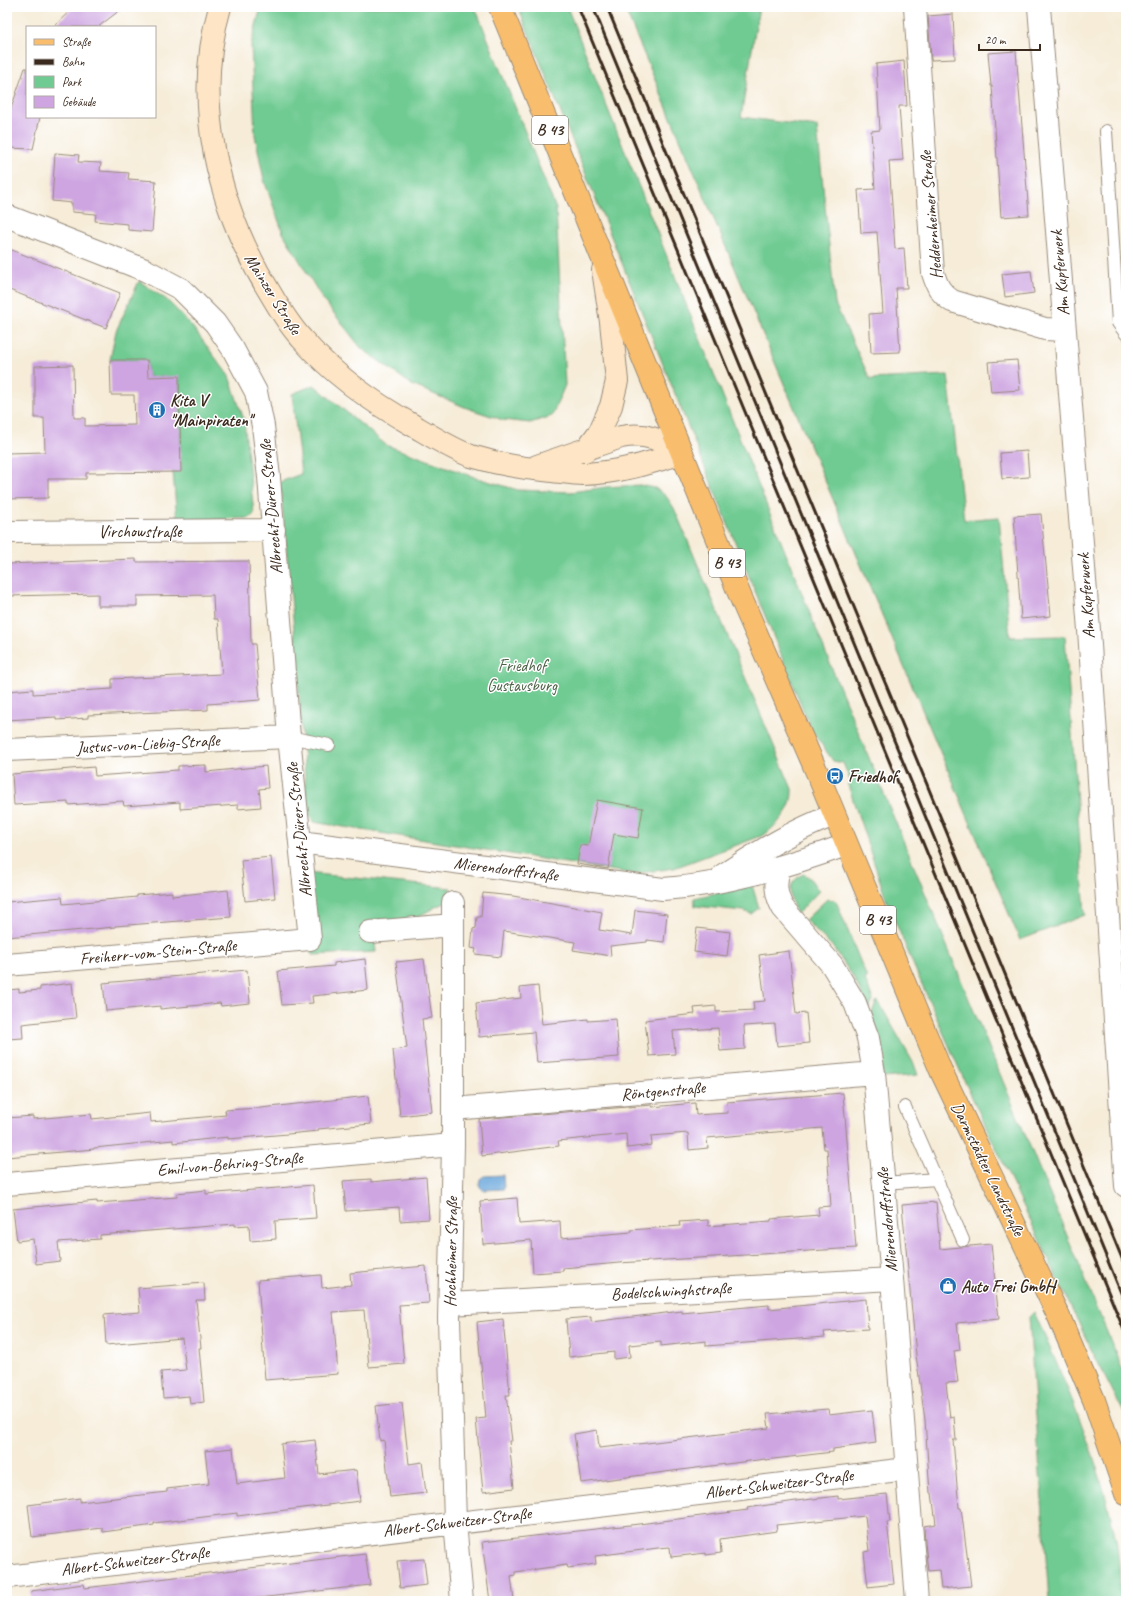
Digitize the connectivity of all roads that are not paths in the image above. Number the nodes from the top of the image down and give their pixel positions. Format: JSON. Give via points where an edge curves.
{"nodes":[{"id":1,"x":220,"y":7,"type":"edge"},
{"id":2,"x":500,"y":7,"type":"edge"},
{"id":3,"x":915,"y":7,"type":"edge"},
{"id":4,"x":1039,"y":7,"type":"edge"},
{"id":5,"x":1106,"y":131,"type":"dead end"},
{"id":6,"x":7,"y":216,"type":"edge"},
{"id":7,"x":600,"y":253,"type":"junction"},
{"id":8,"x":1064,"y":330,"type":"junction"},
{"id":9,"x":1126,"y":334,"type":"edge"},
{"id":10,"x":585,"y":451,"type":"junction"},
{"id":11,"x":682,"y":453,"type":"junction"},
{"id":12,"x":527,"y":469,"type":"junction"},
{"id":13,"x":274,"y":530,"type":"junction"},
{"id":14,"x":7,"y":532,"type":"edge"},
{"id":15,"x":289,"y":737,"type":"junction"},
{"id":16,"x":329,"y":745,"type":"dead end"},
{"id":17,"x":7,"y":750,"type":"edge"},
{"id":18,"x":834,"y":814,"type":"junction"},
{"id":19,"x":300,"y":842,"type":"junction"},
{"id":20,"x":846,"y":845,"type":"junction"},
{"id":21,"x":778,"y":868,"type":"junction"},
{"id":22,"x":711,"y":882,"type":"junction"},
{"id":23,"x":453,"y":903,"type":"dead end"},
{"id":24,"x":452,"y":925,"type":"junction"},
{"id":25,"x":370,"y":932,"type":"dead end"},
{"id":26,"x":310,"y":939,"type":"joint"},
{"id":27,"x":7,"y":965,"type":"edge"},
{"id":28,"x":874,"y":1073,"type":"junction"},
{"id":29,"x":905,"y":1107,"type":"dead end"},
{"id":30,"x":453,"y":1109,"type":"junction"},
{"id":31,"x":453,"y":1145,"type":"junction"},
{"id":32,"x":936,"y":1179,"type":"junction"},
{"id":33,"x":7,"y":1184,"type":"edge"},
{"id":34,"x":884,"y":1184,"type":"junction"},
{"id":35,"x":1126,"y":1186,"type":"edge"},
{"id":36,"x":963,"y":1240,"type":"dead end"},
{"id":37,"x":892,"y":1279,"type":"junction"},
{"id":38,"x":450,"y":1304,"type":"junction"},
{"id":39,"x":907,"y":1469,"type":"junction"},
{"id":40,"x":1126,"y":1494,"type":"edge"},
{"id":41,"x":455,"y":1522,"type":"junction"},
{"id":42,"x":7,"y":1577,"type":"edge"},
{"id":43,"x":462,"y":1601,"type":"edge"},
{"id":44,"x":917,"y":1601,"type":"edge"}],
"edges":[{"from":1,"to":12,"type":"main road","name":"Mainzer Straße","via":[[212,51],[208,97],[212,139],[223,188],[237,231],[254,268],[281,311],[318,355],[383,409],[469,455]]},
{"from":2,"to":7,"type":"main road","number":"B 43"},
{"from":3,"to":8,"type":"street","name":"Heddernheimer Straße","via":[[933,273],[937,287],[952,301],[1045,329]]},
{"from":4,"to":8,"type":"street","name":"Am Kupferwerk"},
{"from":5,"to":9,"type":"lane","via":[[1118,323]]},
{"from":6,"to":13,"type":"street","name":"Albrecht-Dürer-Straße","via":[[172,283],[215,323],[233,349],[256,392],[263,426]]},
{"from":7,"to":10,"type":"main road","via":[[617,381],[611,406],[600,432]]},
{"from":7,"to":11,"type":"main road","number":"B 43"},
{"from":8,"to":35,"type":"street","name":"Am Kupferwerk","via":[[1089,630]]},
{"from":10,"to":11,"type":"main road","via":[[635,434],[648,436]]},
{"from":10,"to":12,"type":"main road"},
{"from":11,"to":12,"type":"main road","name":"Mainzer Straße","via":[[635,467],[582,474]]},
{"from":11,"to":18,"type":"main road","number":"B 43"},
{"from":13,"to":14,"type":"street","name":"Virchowstraße"},
{"from":13,"to":15,"type":"street","name":"Albrecht-Dürer-Straße"},
{"from":15,"to":16,"type":"lane"},
{"from":15,"to":17,"type":"street","name":"Justus-von-Liebig-Straße"},
{"from":15,"to":19,"type":"street","name":"Albrecht-Dürer-Straße"},
{"from":18,"to":20,"type":"main road","number":"B 43"},
{"from":18,"to":22,"type":"street","name":"Mierendorffstraße","via":[[780,838]]},
{"from":19,"to":22,"type":"street","name":"Mierendorffstraße","via":[[663,889],[688,888]]},
{"from":19,"to":26,"type":"street","name":"Albrecht-Dürer-Straße"},
{"from":20,"to":21,"type":"street","name":"Mierendorffstraße"},
{"from":20,"to":40,"type":"main road","name":"Darmstädter Landstraße","number":"B 43","via":[[941,1071],[1059,1317],[1094,1400]]},
{"from":21,"to":22,"type":"street","name":"Mierendorffstraße"},
{"from":21,"to":28,"type":"street","name":"Mierendorffstraße","via":[[778,900],[832,965],[855,1003],[868,1038]]},
{"from":23,"to":24,"type":"street","name":"Hochheimer Straße"},
{"from":24,"to":25,"type":"street"},
{"from":24,"to":30,"type":"street","name":"Hochheimer Straße"},
{"from":26,"to":27,"type":"street","name":"Freiherr-vom-Stein-Straße"},
{"from":28,"to":30,"type":"street","name":"Röntgenstraße"},
{"from":28,"to":34,"type":"street","name":"Mierendorffstraße"},
{"from":29,"to":32,"type":"lane"},
{"from":30,"to":31,"type":"street","name":"Hochheimer Straße"},
{"from":31,"to":33,"type":"street","name":"Emil-von-Behring-Straße"},
{"from":31,"to":38,"type":"street","name":"Hochheimer Straße"},
{"from":32,"to":34,"type":"lane"},
{"from":32,"to":36,"type":"lane"},
{"from":34,"to":37,"type":"street","name":"Mierendorffstraße"},
{"from":37,"to":38,"type":"street","name":"Bodelschwinghstraße"},
{"from":37,"to":39,"type":"street","name":"Mierendorffstraße"},
{"from":38,"to":41,"type":"street","name":"Hochheimer Straße"},
{"from":39,"to":41,"type":"street","name":"Albert-Schweitzer-Straße"},
{"from":39,"to":44,"type":"street","name":"Mierendorffstraße"},
{"from":41,"to":42,"type":"street","name":"Albert-Schweitzer-Straße"},
{"from":41,"to":43,"type":"street","name":"Hochheimer Straße"}]}
